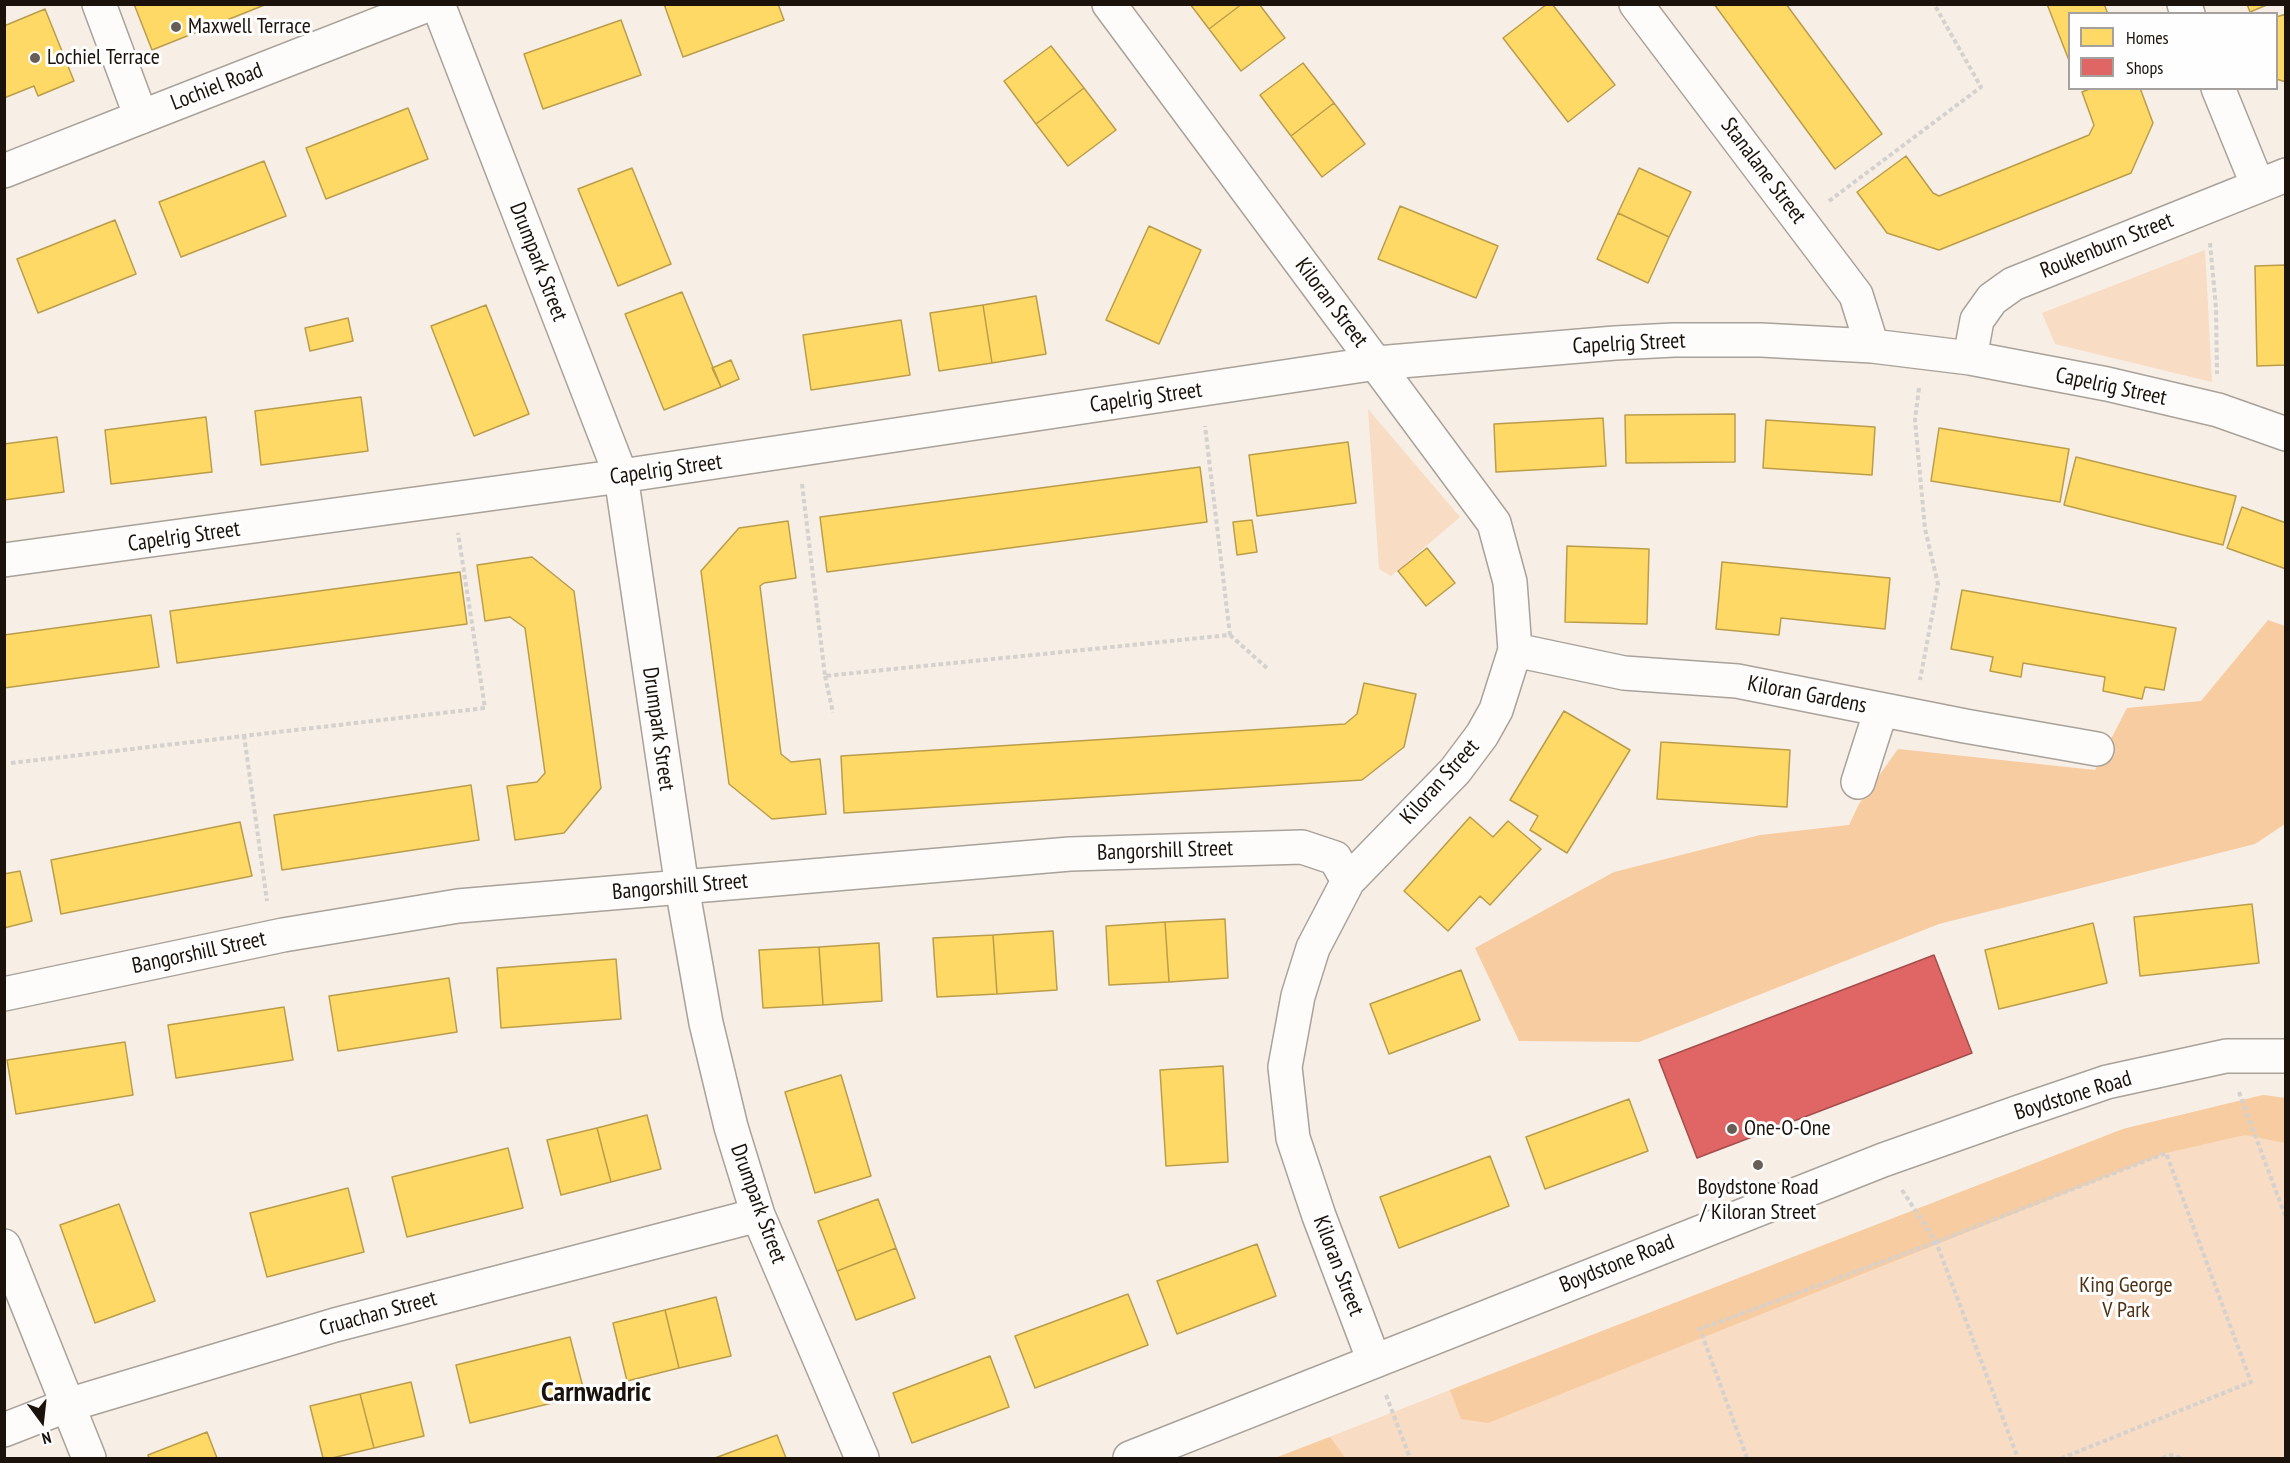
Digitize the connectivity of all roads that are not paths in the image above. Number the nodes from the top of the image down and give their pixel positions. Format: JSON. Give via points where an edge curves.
{"nodes":[{"id":1,"x":99,"y":4,"type":"edge"},
{"id":2,"x":430,"y":4,"type":"edge"},
{"id":3,"x":438,"y":4,"type":"edge"},
{"id":4,"x":1109,"y":4,"type":"edge"},
{"id":5,"x":1636,"y":4,"type":"edge"},
{"id":6,"x":2219,"y":90,"type":"edge"},
{"id":7,"x":141,"y":117,"type":"junction"},
{"id":8,"x":4,"y":171,"type":"edge"},
{"id":9,"x":2272,"y":181,"type":"edge"},
{"id":10,"x":1872,"y":346,"type":"junction"},
{"id":11,"x":1970,"y":358,"type":"junction"},
{"id":12,"x":1377,"y":363,"type":"junction"},
{"id":13,"x":2286,"y":434,"type":"edge"},
{"id":14,"x":621,"y":476,"type":"junction"},
{"id":15,"x":4,"y":560,"type":"edge"},
{"id":16,"x":1515,"y":650,"type":"junction"},
{"id":17,"x":1881,"y":710,"type":"junction"},
{"id":18,"x":2097,"y":749,"type":"dead end"},
{"id":19,"x":1858,"y":782,"type":"dead end"},
{"id":20,"x":1348,"y":882,"type":"junction"},
{"id":21,"x":682,"y":887,"type":"junction"},
{"id":22,"x":4,"y":994,"type":"edge"},
{"id":23,"x":2286,"y":1056,"type":"edge"},
{"id":24,"x":758,"y":1215,"type":"junction"},
{"id":25,"x":4,"y":1246,"type":"edge"},
{"id":26,"x":1374,"y":1361,"type":"junction"},
{"id":27,"x":68,"y":1406,"type":"junction"},
{"id":28,"x":4,"y":1430,"type":"edge"},
{"id":29,"x":89,"y":1458,"type":"edge"},
{"id":30,"x":862,"y":1458,"type":"edge"},
{"id":31,"x":1130,"y":1458,"type":"edge"}],
"edges":[{"from":1,"to":7,"type":"street"},
{"from":2,"to":7,"type":"street","name":"Lochiel Road"},
{"from":3,"to":14,"type":"street","name":"Drumpark Street"},
{"from":4,"to":12,"type":"street","name":"Kiloran Street"},
{"from":5,"to":10,"type":"street","name":"Stanalane Street","via":[[1856,295]]},
{"from":6,"to":9,"type":"street"},
{"from":7,"to":8,"type":"street","name":"Lochiel Road"},
{"from":9,"to":11,"type":"street","name":"Roukenburn Street","via":[[2013,284],[1992,298],[1977,320]]},
{"from":10,"to":11,"type":"street","name":"Capelrig Street"},
{"from":10,"to":12,"type":"street","name":"Capelrig Street","via":[[1674,340]]},
{"from":11,"to":13,"type":"street","name":"Capelrig Street","via":[[2218,410]]},
{"from":12,"to":14,"type":"street","name":"Capelrig Street"},
{"from":12,"to":16,"type":"street","name":"Kiloran Street","via":[[1494,523],[1510,582]]},
{"from":14,"to":15,"type":"street","name":"Capelrig Street"},
{"from":14,"to":21,"type":"street","name":"Drumpark Street"},
{"from":16,"to":17,"type":"street","name":"Kiloran Gardens","via":[[1624,673],[1737,681]]},
{"from":16,"to":20,"type":"street","name":"Kiloran Street","via":[[1496,710],[1482,735],[1455,771]]},
{"from":17,"to":18,"type":"street","name":"Kiloran Gardens"},
{"from":17,"to":19,"type":"street"},
{"from":20,"to":21,"type":"street","name":"Bangorshill Street","via":[[1335,858],[1302,847],[1070,854]]},
{"from":20,"to":26,"type":"street","name":"Kiloran Street","via":[[1313,948],[1298,996],[1285,1067],[1293,1138],[1318,1216]]},
{"from":21,"to":22,"type":"street","name":"Bangorshill Street","via":[[458,906],[272,938]]},
{"from":21,"to":24,"type":"street","name":"Drumpark Street","via":[[709,1034],[731,1127]]},
{"from":23,"to":26,"type":"street","name":"Boydstone Road","via":[[2226,1056],[2107,1082],[1883,1160]]},
{"from":24,"to":27,"type":"street","name":"Cruachan Street","via":[[335,1325]]},
{"from":24,"to":30,"type":"street","name":"Drumpark Street"},
{"from":25,"to":27,"type":"street"},
{"from":26,"to":31,"type":"street","name":"Boydstone Road"},
{"from":27,"to":28,"type":"street","name":"Cruachan Street"},
{"from":27,"to":29,"type":"street"}]}
